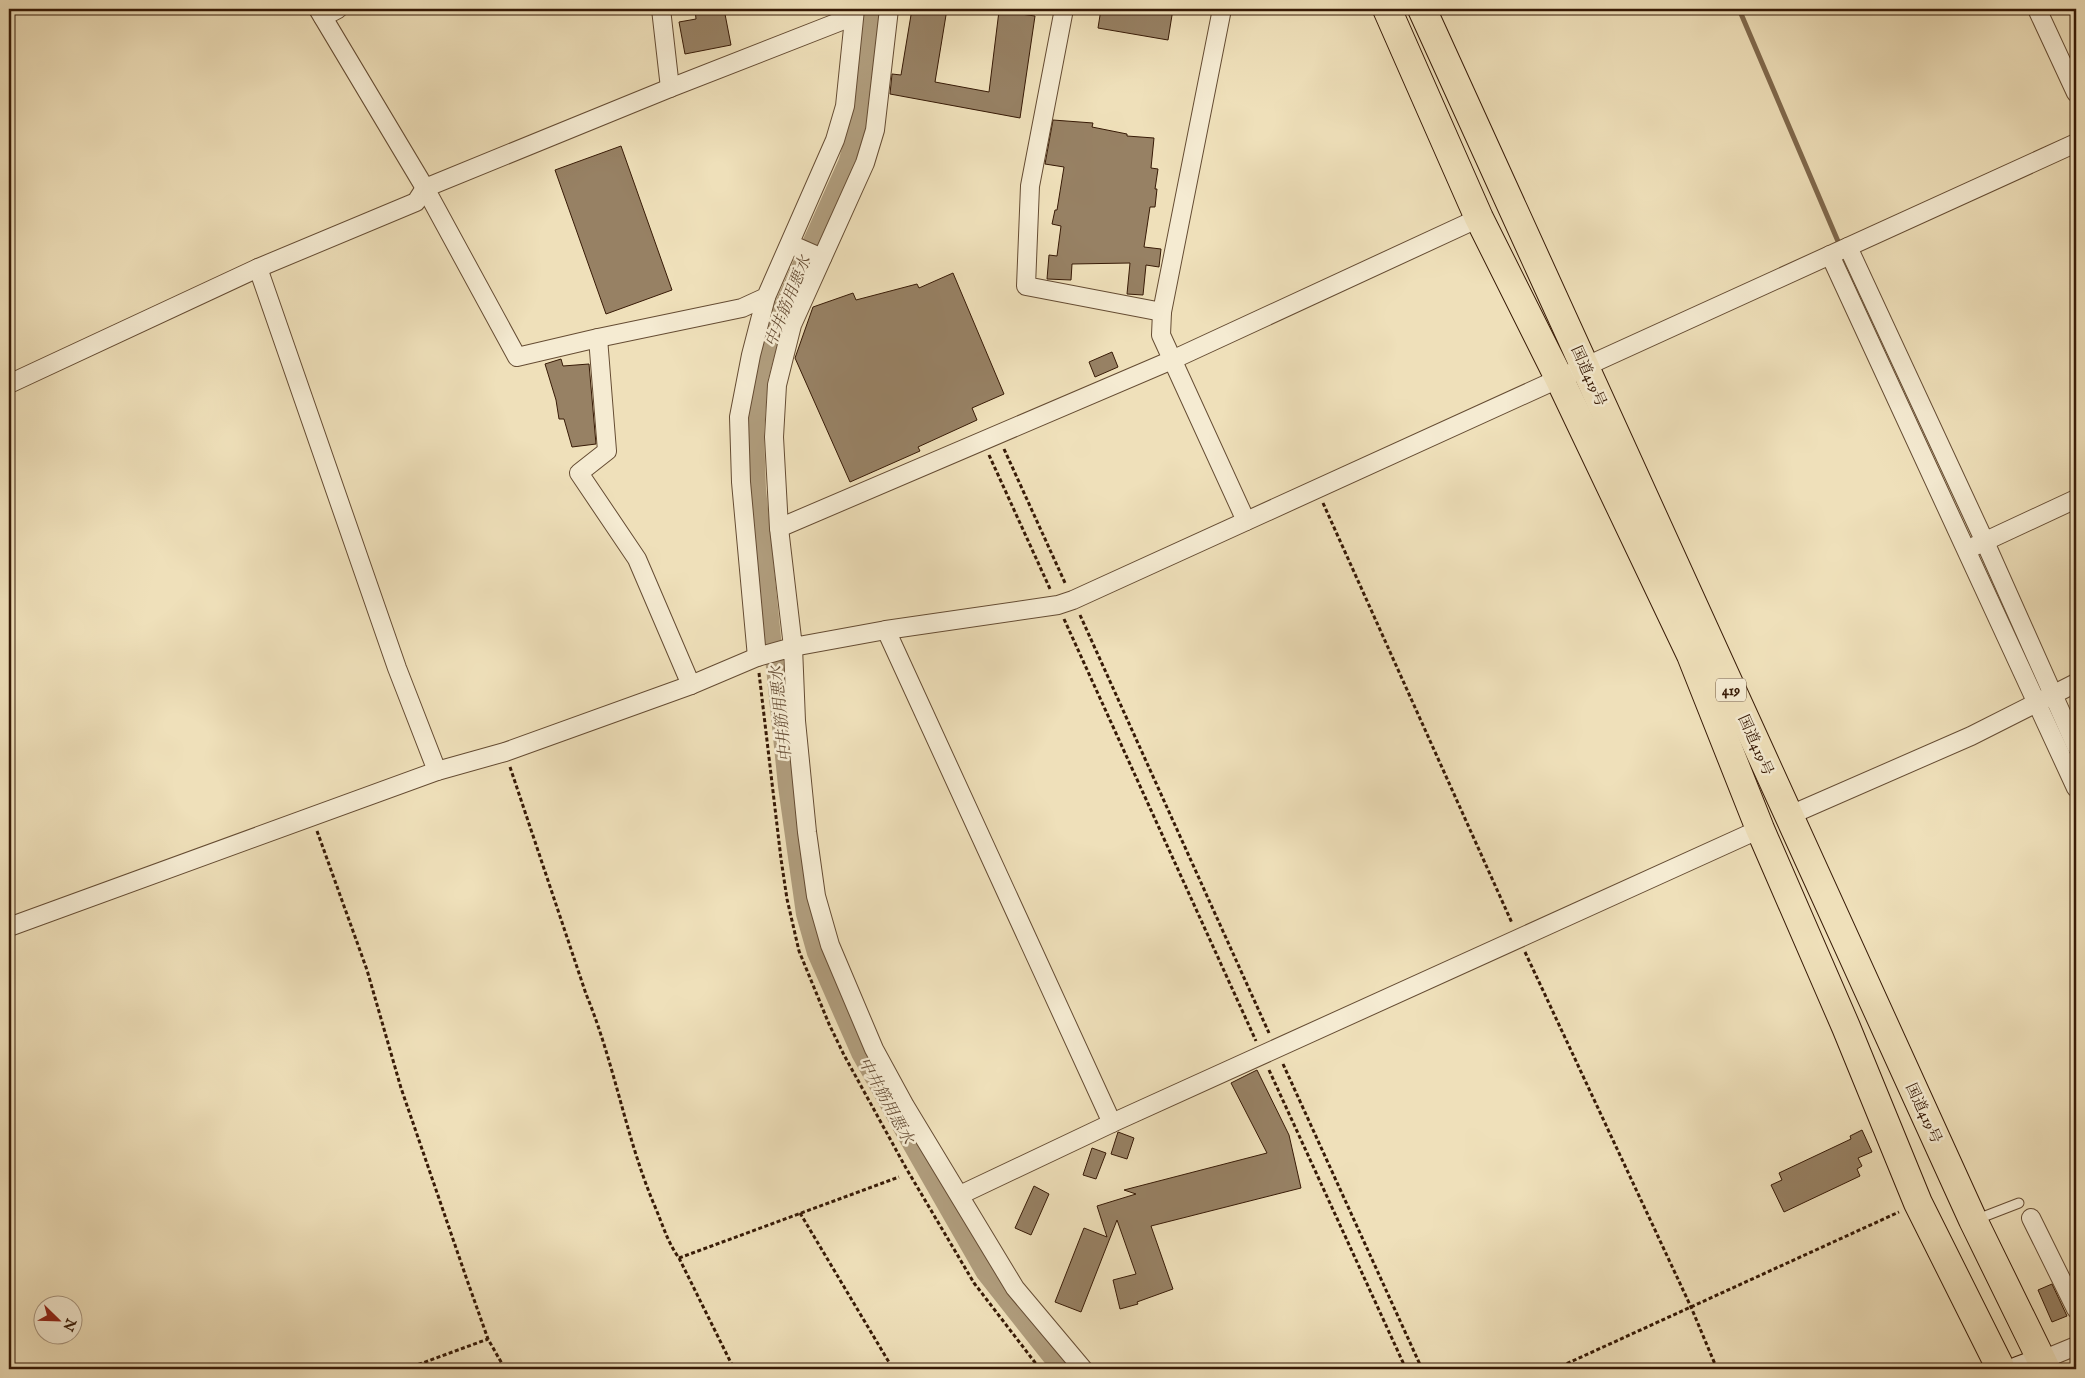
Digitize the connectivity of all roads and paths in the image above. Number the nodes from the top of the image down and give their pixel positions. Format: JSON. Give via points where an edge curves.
{"nodes":[{"id":1,"x":661,"y":9,"type":"edge"},
{"id":2,"x":889,"y":9,"type":"edge"},
{"id":3,"x":1064,"y":9,"type":"edge"},
{"id":4,"x":1222,"y":9,"type":"edge"},
{"id":5,"x":1387,"y":9,"type":"edge"},
{"id":6,"x":1422,"y":9,"type":"edge"},
{"id":7,"x":2037,"y":9,"type":"edge"},
{"id":8,"x":326,"y":12,"type":"edge"},
{"id":9,"x":855,"y":12,"type":"edge"},
{"id":10,"x":670,"y":88,"type":"junction"},
{"id":11,"x":2076,"y":93,"type":"edge"},
{"id":12,"x":2076,"y":143,"type":"edge"},
{"id":13,"x":425,"y":188,"type":"junction"},
{"id":14,"x":1479,"y":218,"type":"junction"},
{"id":15,"x":790,"y":244,"type":"junction"},
{"id":16,"x":1840,"y":251,"type":"junction"},
{"id":17,"x":822,"y":258,"type":"junction"},
{"id":18,"x":258,"y":268,"type":"junction"},
{"id":19,"x":766,"y":297,"type":"junction"},
{"id":20,"x":1162,"y":312,"type":"junction"},
{"id":21,"x":598,"y":338,"type":"junction"},
{"id":22,"x":1172,"y":360,"type":"junction"},
{"id":23,"x":1585,"y":367,"type":"junction"},
{"id":24,"x":1560,"y":380,"type":"junction"},
{"id":25,"x":9,"y":384,"type":"edge"},
{"id":26,"x":990,"y":438,"type":"junction"},
{"id":27,"x":2076,"y":499,"type":"edge"},
{"id":28,"x":1246,"y":521,"type":"junction"},
{"id":29,"x":779,"y":528,"type":"junction"},
{"id":30,"x":1984,"y":542,"type":"junction"},
{"id":31,"x":1966,"y":550,"type":"junction"},
{"id":32,"x":1066,"y":603,"type":"junction"},
{"id":33,"x":886,"y":630,"type":"junction"},
{"id":34,"x":793,"y":647,"type":"junction"},
{"id":35,"x":757,"y":657,"type":"junction"},
{"id":36,"x":2076,"y":683,"type":"edge"},
{"id":37,"x":691,"y":685,"type":"junction"},
{"id":38,"x":2045,"y":698,"type":"junction"},
{"id":39,"x":2076,"y":746,"type":"edge"},
{"id":40,"x":505,"y":752,"type":"junction"},
{"id":41,"x":437,"y":771,"type":"junction"},
{"id":42,"x":2076,"y":788,"type":"edge"},
{"id":43,"x":312,"y":816,"type":"junction"},
{"id":44,"x":1788,"y":816,"type":"junction"},
{"id":45,"x":1760,"y":829,"type":"junction"},
{"id":46,"x":9,"y":927,"type":"edge"},
{"id":47,"x":1269,"y":1051,"type":"junction"},
{"id":48,"x":1112,"y":1123,"type":"junction"},
{"id":49,"x":899,"y":1177,"type":"dead end"},
{"id":50,"x":960,"y":1195,"type":"junction"},
{"id":51,"x":1918,"y":1203,"type":"junction"},
{"id":52,"x":2019,"y":1203,"type":"dead end"},
{"id":53,"x":800,"y":1213,"type":"junction"},
{"id":54,"x":2031,"y":1218,"type":"dead end"},
{"id":55,"x":1974,"y":1220,"type":"junction"},
{"id":56,"x":679,"y":1258,"type":"junction"},
{"id":57,"x":2076,"y":1309,"type":"edge"},
{"id":58,"x":488,"y":1339,"type":"junction"},
{"id":59,"x":2076,"y":1346,"type":"edge"},
{"id":60,"x":2035,"y":1366,"type":"edge"},
{"id":61,"x":406,"y":1369,"type":"edge"},
{"id":62,"x":505,"y":1369,"type":"edge"},
{"id":63,"x":734,"y":1369,"type":"edge"},
{"id":64,"x":893,"y":1369,"type":"edge"},
{"id":65,"x":1083,"y":1369,"type":"edge"},
{"id":66,"x":1406,"y":1369,"type":"edge"},
{"id":67,"x":1422,"y":1369,"type":"edge"},
{"id":68,"x":1555,"y":1369,"type":"edge"},
{"id":69,"x":2001,"y":1369,"type":"edge"}],
"edges":[{"from":1,"to":10,"type":"street"},
{"from":2,"to":17,"type":"street","via":[[875,130]]},
{"from":3,"to":20,"type":"street","via":[[1030,186],[1026,286]]},
{"from":4,"to":20,"type":"street"},
{"from":5,"to":14,"type":"highway","name":"国道419号","number":"419"},
{"from":6,"to":23,"type":"highway","name":"国道419号","number":"419"},
{"from":7,"to":11,"type":"street"},
{"from":8,"to":13,"type":"street"},
{"from":9,"to":10,"type":"street"},
{"from":9,"to":15,"type":"street","via":[[842,115],[835,140]]},
{"from":10,"to":13,"type":"street"},
{"from":12,"to":16,"type":"street"},
{"from":13,"to":18,"type":"street","via":[[416,202]]},
{"from":13,"to":21,"type":"street","via":[[517,357]]},
{"from":14,"to":22,"type":"street"},
{"from":14,"to":24,"type":"highway","name":"国道419号","number":"419"},
{"from":15,"to":17,"type":"street"},
{"from":15,"to":19,"type":"street"},
{"from":16,"to":23,"type":"street"},
{"from":16,"to":30,"type":"street"},
{"from":16,"to":31,"type":"street"},
{"from":17,"to":29,"type":"street","via":[[792,325],[777,384],[774,437]]},
{"from":18,"to":25,"type":"street"},
{"from":18,"to":41,"type":"street","via":[[397,668]]},
{"from":19,"to":21,"type":"street","via":[[742,308]]},
{"from":19,"to":35,"type":"street","via":[[739,418],[741,482]]},
{"from":20,"to":22,"type":"street","via":[[1161,335]]},
{"from":21,"to":37,"type":"street","via":[[607,451],[579,473],[637,559]]},
{"from":22,"to":26,"type":"street"},
{"from":22,"to":28,"type":"street"},
{"from":23,"to":24,"type":"street"},
{"from":23,"to":44,"type":"highway","name":"国道419号","number":"419"},
{"from":24,"to":28,"type":"street"},
{"from":24,"to":45,"type":"highway","name":"国道419号","number":"419","via":[[1691,655]]},
{"from":26,"to":29,"type":"street"},
{"from":26,"to":32,"type":"path"},
{"from":26,"to":32,"type":"path"},
{"from":27,"to":30,"type":"street"},
{"from":28,"to":32,"type":"street"},
{"from":29,"to":34,"type":"street"},
{"from":30,"to":31,"type":"street"},
{"from":30,"to":38,"type":"street"},
{"from":31,"to":38,"type":"street"},
{"from":32,"to":33,"type":"street"},
{"from":32,"to":47,"type":"path"},
{"from":32,"to":47,"type":"path"},
{"from":33,"to":34,"type":"street"},
{"from":33,"to":48,"type":"street"},
{"from":34,"to":35,"type":"street"},
{"from":34,"to":50,"type":"street","via":[[796,721],[807,832],[816,896],[830,945],[874,1049]]},
{"from":35,"to":37,"type":"street"},
{"from":36,"to":38,"type":"street"},
{"from":37,"to":40,"type":"street"},
{"from":38,"to":39,"type":"street"},
{"from":38,"to":42,"type":"street"},
{"from":38,"to":44,"type":"street","via":[[1970,736]]},
{"from":40,"to":41,"type":"street"},
{"from":40,"to":56,"type":"path","via":[[598,1022],[625,1123],[647,1189]]},
{"from":41,"to":43,"type":"street"},
{"from":43,"to":46,"type":"street"},
{"from":43,"to":58,"type":"path","via":[[368,970],[401,1088]]},
{"from":44,"to":55,"type":"highway","name":"国道419号","number":"419"},
{"from":45,"to":47,"type":"street"},
{"from":45,"to":51,"type":"highway","name":"国道419号","number":"419"},
{"from":47,"to":48,"type":"street"},
{"from":47,"to":66,"type":"path"},
{"from":47,"to":67,"type":"path"},
{"from":48,"to":50,"type":"street"},
{"from":49,"to":53,"type":"path"},
{"from":50,"to":65,"type":"street","via":[[1015,1288]]},
{"from":51,"to":68,"type":"path"},
{"from":51,"to":69,"type":"highway","name":"国道419号","number":"419"},
{"from":52,"to":55,"type":"lane"},
{"from":53,"to":56,"type":"path"},
{"from":53,"to":64,"type":"path"},
{"from":54,"to":57,"type":"street"},
{"from":55,"to":60,"type":"highway","name":"国道419号","number":"419"},
{"from":56,"to":63,"type":"path"},
{"from":58,"to":61,"type":"path"},
{"from":58,"to":62,"type":"path"},
{"from":59,"to":60,"type":"street"}]}
